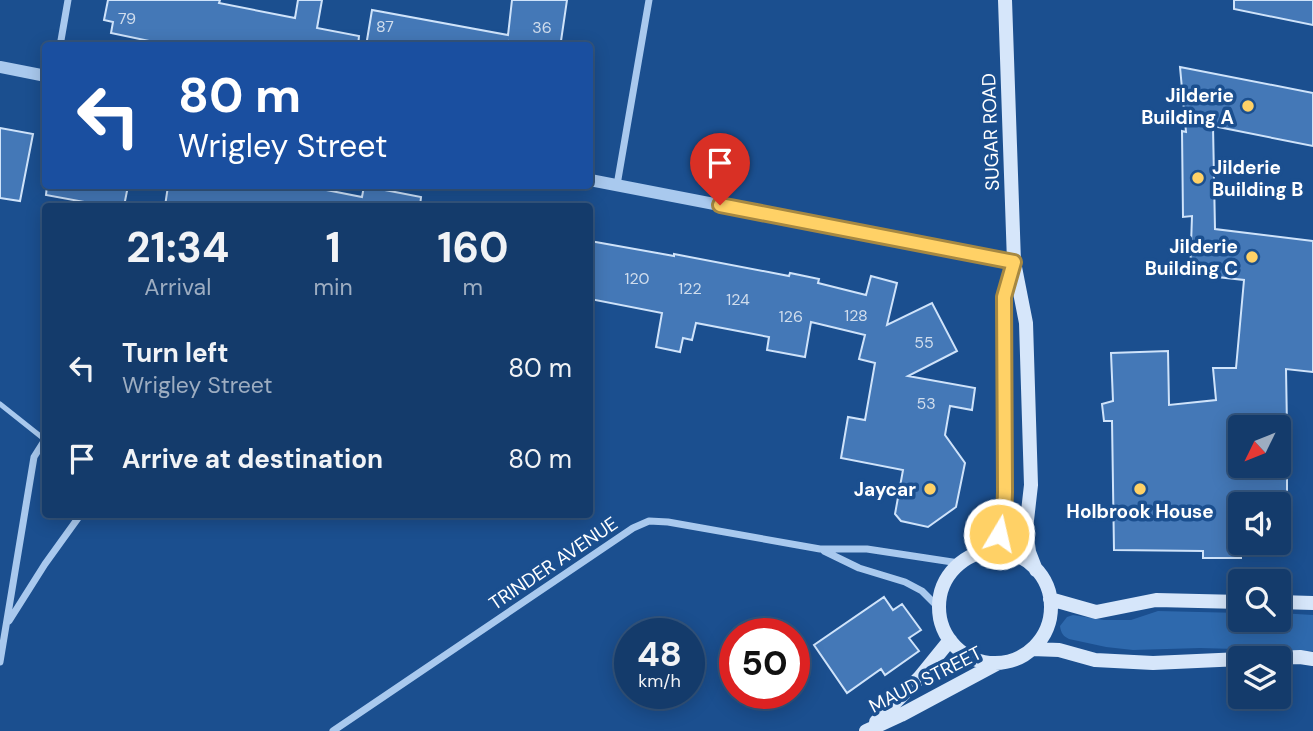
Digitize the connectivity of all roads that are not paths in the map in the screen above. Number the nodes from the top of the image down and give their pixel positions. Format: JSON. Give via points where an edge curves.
{"nodes":[{"id":1,"x":68,"y":0,"type":"edge"},
{"id":2,"x":649,"y":0,"type":"edge"},
{"id":3,"x":1005,"y":0,"type":"edge"},
{"id":4,"x":61,"y":42,"type":"edge"},
{"id":5,"x":0,"y":67,"type":"edge"},
{"id":6,"x":42,"y":75,"type":"edge"},
{"id":7,"x":593,"y":181,"type":"edge"},
{"id":8,"x":617,"y":185,"type":"junction"},
{"id":9,"x":1014,"y":262,"type":"junction"},
{"id":10,"x":0,"y":404,"type":"edge"},
{"id":11,"x":42,"y":436,"type":"edge"},
{"id":12,"x":42,"y":443,"type":"edge"},
{"id":13,"x":78,"y":518,"type":"edge"},
{"id":14,"x":820,"y":550,"type":"junction"},
{"id":15,"x":982,"y":553,"type":"junction"},
{"id":16,"x":959,"y":563,"type":"junction"},
{"id":17,"x":1036,"y":570,"type":"junction"},
{"id":18,"x":1050,"y":599,"type":"junction"},
{"id":19,"x":1228,"y":602,"type":"edge"},
{"id":20,"x":1291,"y":603,"type":"edge"},
{"id":21,"x":1313,"y":603,"type":"edge"},
{"id":22,"x":939,"y":608,"type":"junction"},
{"id":23,"x":4,"y":624,"type":"edge"},
{"id":24,"x":950,"y":640,"type":"junction"},
{"id":25,"x":1032,"y":649,"type":"junction"},
{"id":26,"x":1291,"y":657,"type":"edge"},
{"id":27,"x":1313,"y":659,"type":"edge"},
{"id":28,"x":1228,"y":660,"type":"edge"},
{"id":29,"x":0,"y":662,"type":"edge"},
{"id":30,"x":998,"y":663,"type":"junction"},
{"id":31,"x":868,"y":730,"type":"edge"},
{"id":32,"x":333,"y":731,"type":"edge"}],
"edges":[{"from":1,"to":4,"type":"street"},
{"from":2,"to":8,"type":"street"},
{"from":3,"to":9,"type":"main road","name":"SUGAR ROAD"},
{"from":5,"to":6,"type":"street"},
{"from":7,"to":8,"type":"street"},
{"from":8,"to":9,"type":"street"},
{"from":9,"to":15,"type":"main road","via":[[1004,297],[1004,518],[999,534]]},
{"from":9,"to":17,"type":"main road","via":[[1026,323],[1031,485],[1026,529],[1028,552]]},
{"from":10,"to":11,"type":"lane"},
{"from":12,"to":23,"type":"street","via":[[34,457]]},
{"from":13,"to":23,"type":"street"},
{"from":14,"to":16,"type":"street","name":"TRINDER AVENUE","via":[[867,549]]},
{"from":14,"to":22,"type":"street","name":"TRINDER AVENUE","via":[[905,582]]},
{"from":14,"to":32,"type":"street","name":"TRINDER AVENUE","via":[[649,521]]},
{"from":15,"to":16,"type":"main road"},
{"from":15,"to":17,"type":"main road","via":[[1007,552]]},
{"from":16,"to":22,"type":"main road","via":[[941,591]]},
{"from":17,"to":18,"type":"main road"},
{"from":18,"to":19,"type":"main road","via":[[1096,612],[1156,600]]},
{"from":18,"to":25,"type":"main road","via":[[1044,634]]},
{"from":20,"to":21,"type":"main road"},
{"from":22,"to":24,"type":"main road"},
{"from":23,"to":29,"type":"street"},
{"from":24,"to":30,"type":"main road","via":[[979,661]]},
{"from":24,"to":31,"type":"main road","name":"MAUD STREET"},
{"from":25,"to":28,"type":"main road","via":[[1059,650],[1095,660]]},
{"from":25,"to":30,"type":"main road"},
{"from":26,"to":27,"type":"main road"},
{"from":30,"to":31,"type":"main road","name":"MAUD STREET"}]}
